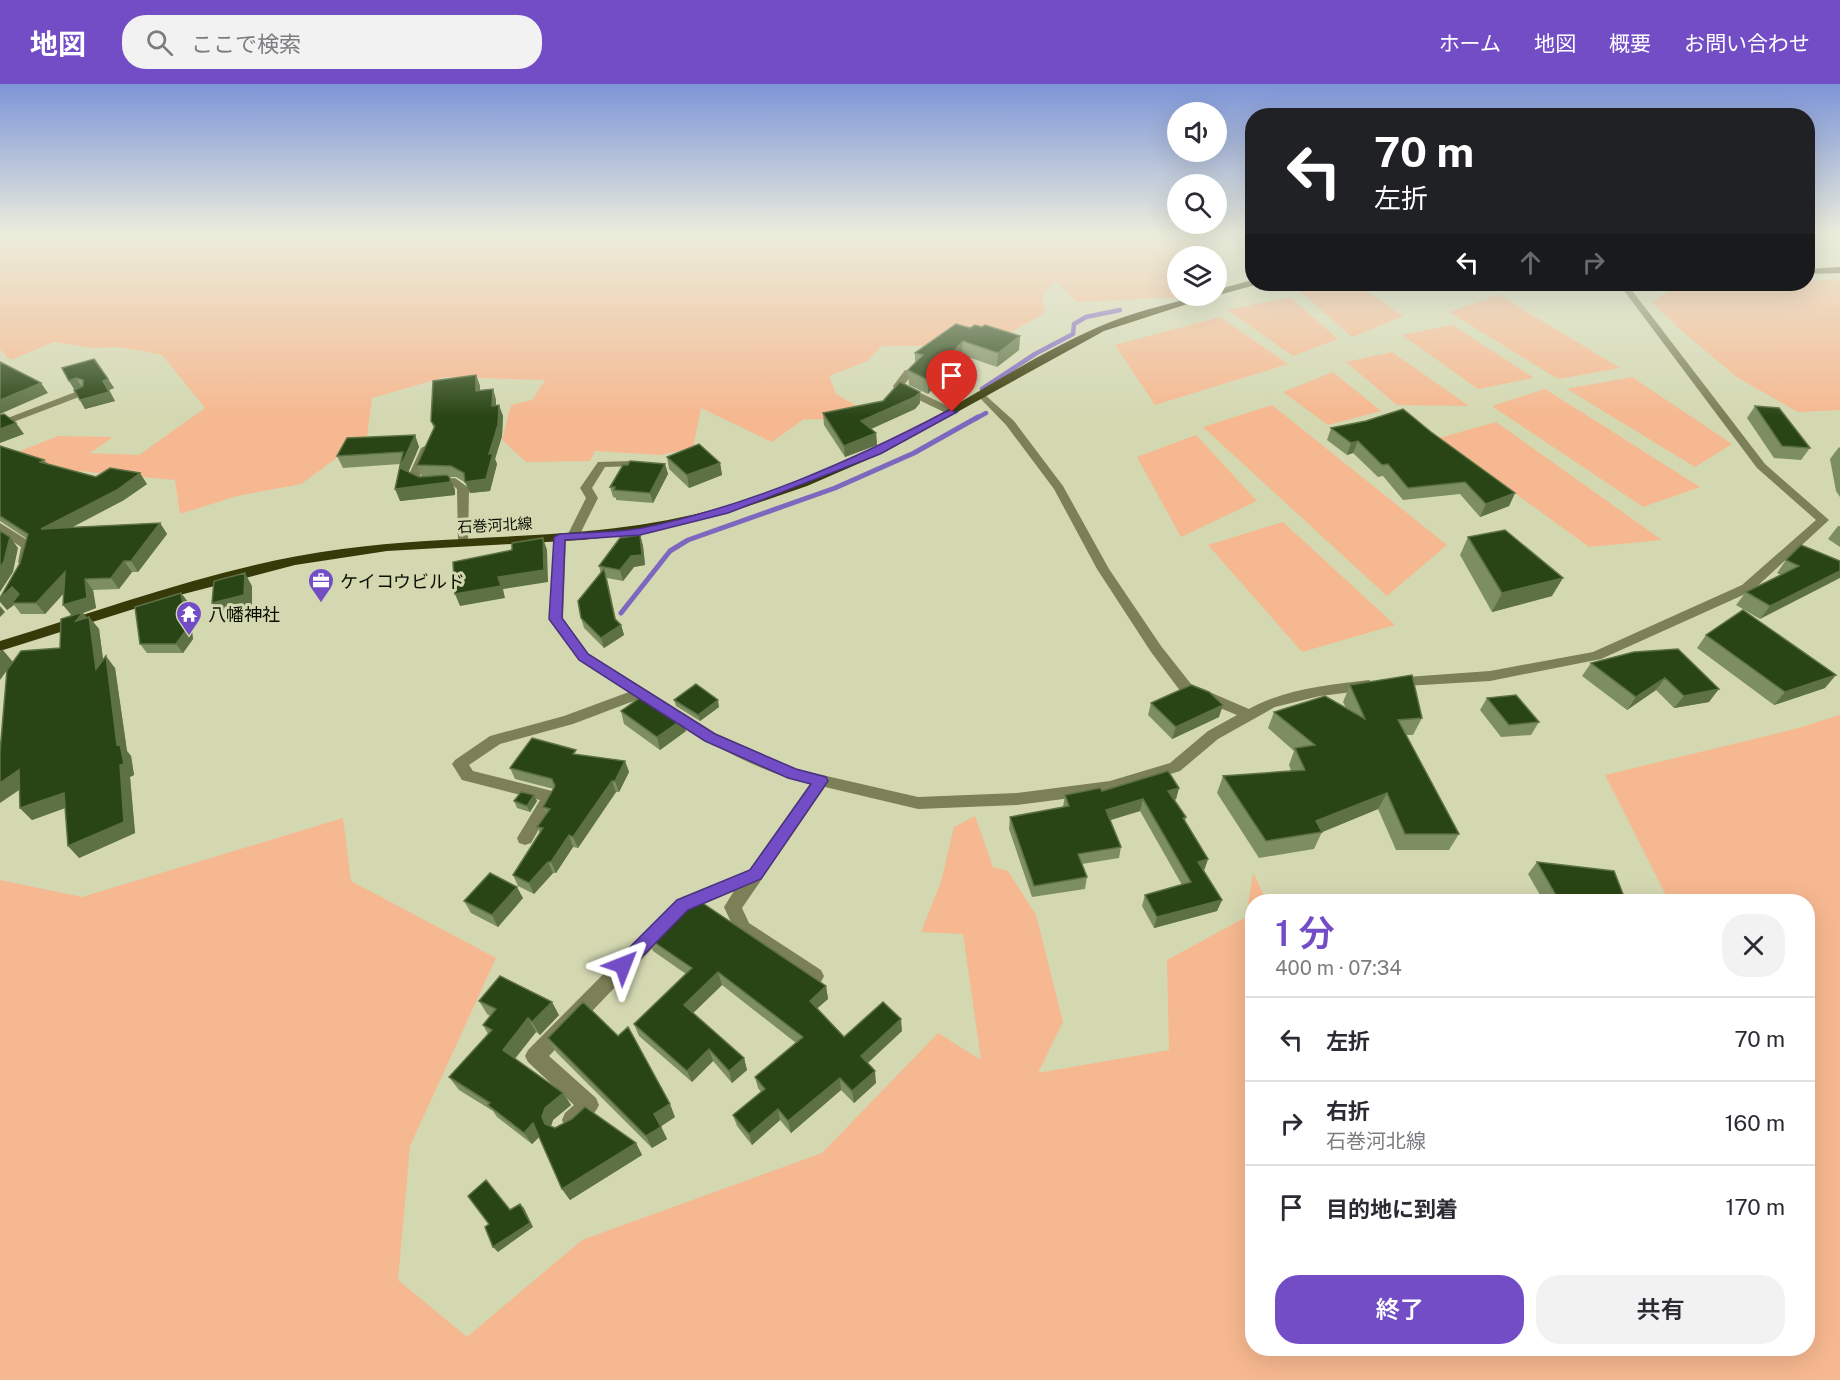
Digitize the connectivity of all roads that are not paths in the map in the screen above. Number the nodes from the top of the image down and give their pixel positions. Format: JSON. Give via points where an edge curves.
{"nodes":[{"id":1,"x":1631,"y":294,"type":"edge"},
{"id":2,"x":1173,"y":306,"type":"edge"},
{"id":3,"x":909,"y":372,"type":"edge"},
{"id":4,"x":83,"y":393,"type":"edge"},
{"id":5,"x":983,"y":396,"type":"junction"},
{"id":6,"x":952,"y":412,"type":"junction"},
{"id":7,"x":0,"y":424,"type":"edge"},
{"id":8,"x":432,"y":436,"type":"edge"},
{"id":9,"x":633,"y":464,"type":"edge"},
{"id":10,"x":0,"y":526,"type":"edge"},
{"id":11,"x":566,"y":537,"type":"junction"},
{"id":12,"x":464,"y":542,"type":"junction"},
{"id":13,"x":21,"y":573,"type":"edge"},
{"id":14,"x":0,"y":646,"type":"edge"},
{"id":15,"x":641,"y":693,"type":"junction"},
{"id":16,"x":1250,"y":715,"type":"junction"},
{"id":17,"x":821,"y":781,"type":"junction"},
{"id":18,"x":525,"y":838,"type":"dead end"},
{"id":19,"x":755,"y":875,"type":"junction"},
{"id":20,"x":814,"y":976,"type":"edge"},
{"id":21,"x":562,"y":1128,"type":"edge"}],
"edges":[{"from":1,"to":16,"type":"street","via":[[1761,465],[1823,520],[1747,588],[1596,656],[1490,676],[1320,691],[1271,704]]},
{"from":2,"to":5,"type":"main road","name":"石巻河北線","via":[[1089,335]]},
{"from":3,"to":6,"type":"street","via":[[898,386]]},
{"from":4,"to":7,"type":"street"},
{"from":5,"to":6,"type":"main road","name":"石巻河北線"},
{"from":5,"to":16,"type":"street","via":[[1010,423],[1059,488],[1103,569],[1186,688]]},
{"from":6,"to":11,"type":"main road","name":"石巻河北線","via":[[877,452],[724,511],[640,531]]},
{"from":8,"to":12,"type":"street","via":[[413,479],[424,484],[454,482],[463,488]]},
{"from":9,"to":11,"type":"street","via":[[602,464],[586,488],[592,498]]},
{"from":10,"to":13,"type":"street","via":[[28,546]]},
{"from":11,"to":12,"type":"main road","name":"石巻河北線"},
{"from":11,"to":15,"type":"street","via":[[556,619],[584,657]]},
{"from":12,"to":14,"type":"main road","name":"石巻河北線","via":[[338,553],[228,576]]},
{"from":15,"to":17,"type":"street","via":[[710,737],[793,774]]},
{"from":15,"to":18,"type":"street","via":[[495,741],[460,764],[468,776],[550,796]]},
{"from":16,"to":17,"type":"street","via":[[1214,735],[1175,767],[1110,787],[1017,799],[918,802]]},
{"from":17,"to":19,"type":"street"},
{"from":19,"to":20,"type":"street","via":[[733,907],[742,928]]},
{"from":19,"to":21,"type":"street","via":[[683,905],[535,1056],[589,1106]]}]}
